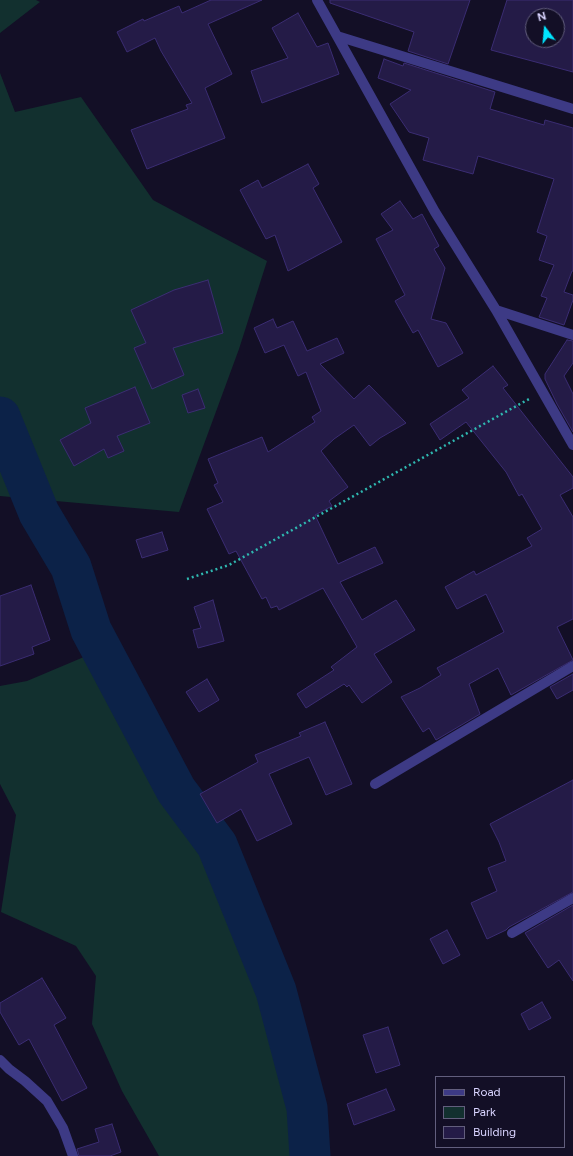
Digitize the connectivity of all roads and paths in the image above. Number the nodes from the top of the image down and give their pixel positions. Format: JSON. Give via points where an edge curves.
{"nodes":[{"id":1,"x":317,"y":0,"type":"edge"},
{"id":2,"x":337,"y":36,"type":"junction"},
{"id":3,"x":573,"y":109,"type":"edge"},
{"id":4,"x":496,"y":310,"type":"junction"},
{"id":5,"x":573,"y":335,"type":"edge"},
{"id":6,"x":542,"y":392,"type":"junction"},
{"id":7,"x":573,"y":445,"type":"edge"},
{"id":8,"x":187,"y":579,"type":"dead end"},
{"id":9,"x":573,"y":666,"type":"edge"},
{"id":10,"x":375,"y":784,"type":"dead end"},
{"id":11,"x":573,"y":898,"type":"edge"},
{"id":12,"x":512,"y":933,"type":"dead end"},
{"id":13,"x":0,"y":1060,"type":"edge"},
{"id":14,"x":73,"y":1156,"type":"edge"}],
"edges":[{"from":1,"to":2,"type":"street"},
{"from":2,"to":3,"type":"street"},
{"from":2,"to":4,"type":"street","via":[[435,212]]},
{"from":4,"to":5,"type":"street"},
{"from":4,"to":6,"type":"street"},
{"from":6,"to":7,"type":"street"},
{"from":6,"to":8,"type":"path","via":[[229,565]]},
{"from":9,"to":10,"type":"street"},
{"from":11,"to":12,"type":"street"},
{"from":13,"to":14,"type":"street","via":[[47,1101],[63,1128]]}]}
